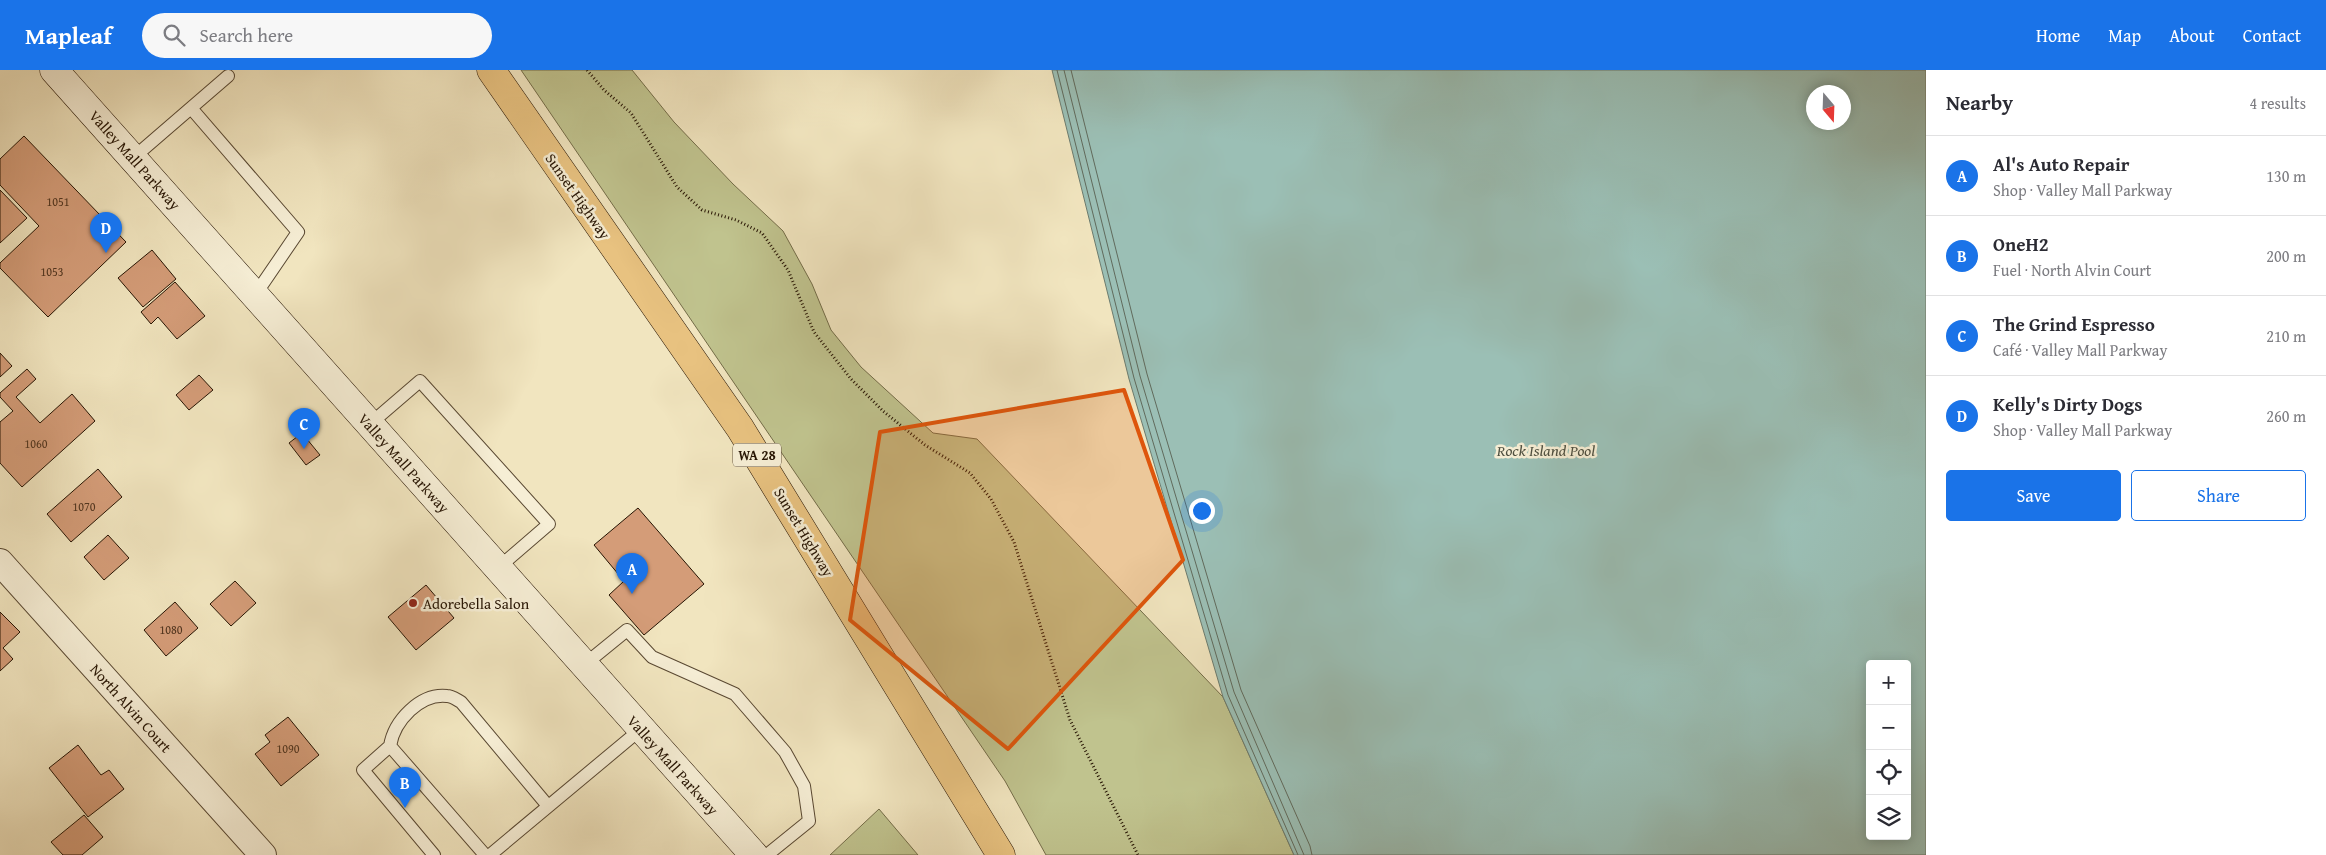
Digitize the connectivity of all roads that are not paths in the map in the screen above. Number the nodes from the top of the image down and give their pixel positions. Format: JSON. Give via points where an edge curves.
{"nodes":[{"id":1,"x":54,"y":70,"type":"edge"},
{"id":2,"x":491,"y":70,"type":"edge"},
{"id":3,"x":228,"y":76,"type":"dead end"},
{"id":4,"x":191,"y":108,"type":"junction"},
{"id":5,"x":133,"y":158,"type":"junction"},
{"id":6,"x":255,"y":295,"type":"junction"},
{"id":7,"x":370,"y":424,"type":"junction"},
{"id":8,"x":0,"y":562,"type":"edge"},
{"id":9,"x":498,"y":568,"type":"junction"},
{"id":10,"x":584,"y":665,"type":"junction"},
{"id":11,"x":641,"y":729,"type":"junction"},
{"id":12,"x":390,"y":746,"type":"junction"},
{"id":13,"x":548,"y":806,"type":"junction"},
{"id":14,"x":263,"y":855,"type":"edge"},
{"id":15,"x":434,"y":855,"type":"edge"},
{"id":16,"x":485,"y":855,"type":"edge"},
{"id":17,"x":490,"y":855,"type":"edge"},
{"id":18,"x":754,"y":855,"type":"edge"},
{"id":19,"x":767,"y":855,"type":"edge"},
{"id":20,"x":1001,"y":855,"type":"edge"}],
"edges":[{"from":1,"to":5,"type":"main road","name":"Valley Mall Parkway"},
{"from":2,"to":20,"type":"highway","name":"Sunset Highway","number":"WA 28","via":[[740,428]]},
{"from":3,"to":4,"type":"lane"},
{"from":4,"to":5,"type":"lane"},
{"from":4,"to":6,"type":"lane","via":[[298,232]]},
{"from":5,"to":6,"type":"main road","name":"Valley Mall Parkway"},
{"from":6,"to":7,"type":"main road","name":"Valley Mall Parkway"},
{"from":7,"to":9,"type":"main road","name":"Valley Mall Parkway"},
{"from":7,"to":9,"type":"lane","via":[[420,381],[550,524]]},
{"from":8,"to":14,"type":"street","name":"North Alvin Court"},
{"from":9,"to":10,"type":"main road","name":"Valley Mall Parkway"},
{"from":10,"to":11,"type":"main road","name":"Valley Mall Parkway"},
{"from":10,"to":19,"type":"lane","via":[[627,630],[652,657],[735,694],[785,752],[804,786],[809,821]]},
{"from":11,"to":13,"type":"lane"},
{"from":11,"to":18,"type":"main road","name":"Valley Mall Parkway"},
{"from":12,"to":13,"type":"lane","via":[[392,734],[418,704],[435,696],[450,696],[461,702]]},
{"from":12,"to":15,"type":"lane","via":[[362,770]]},
{"from":12,"to":16,"type":"lane"},
{"from":13,"to":17,"type":"lane"}]}
